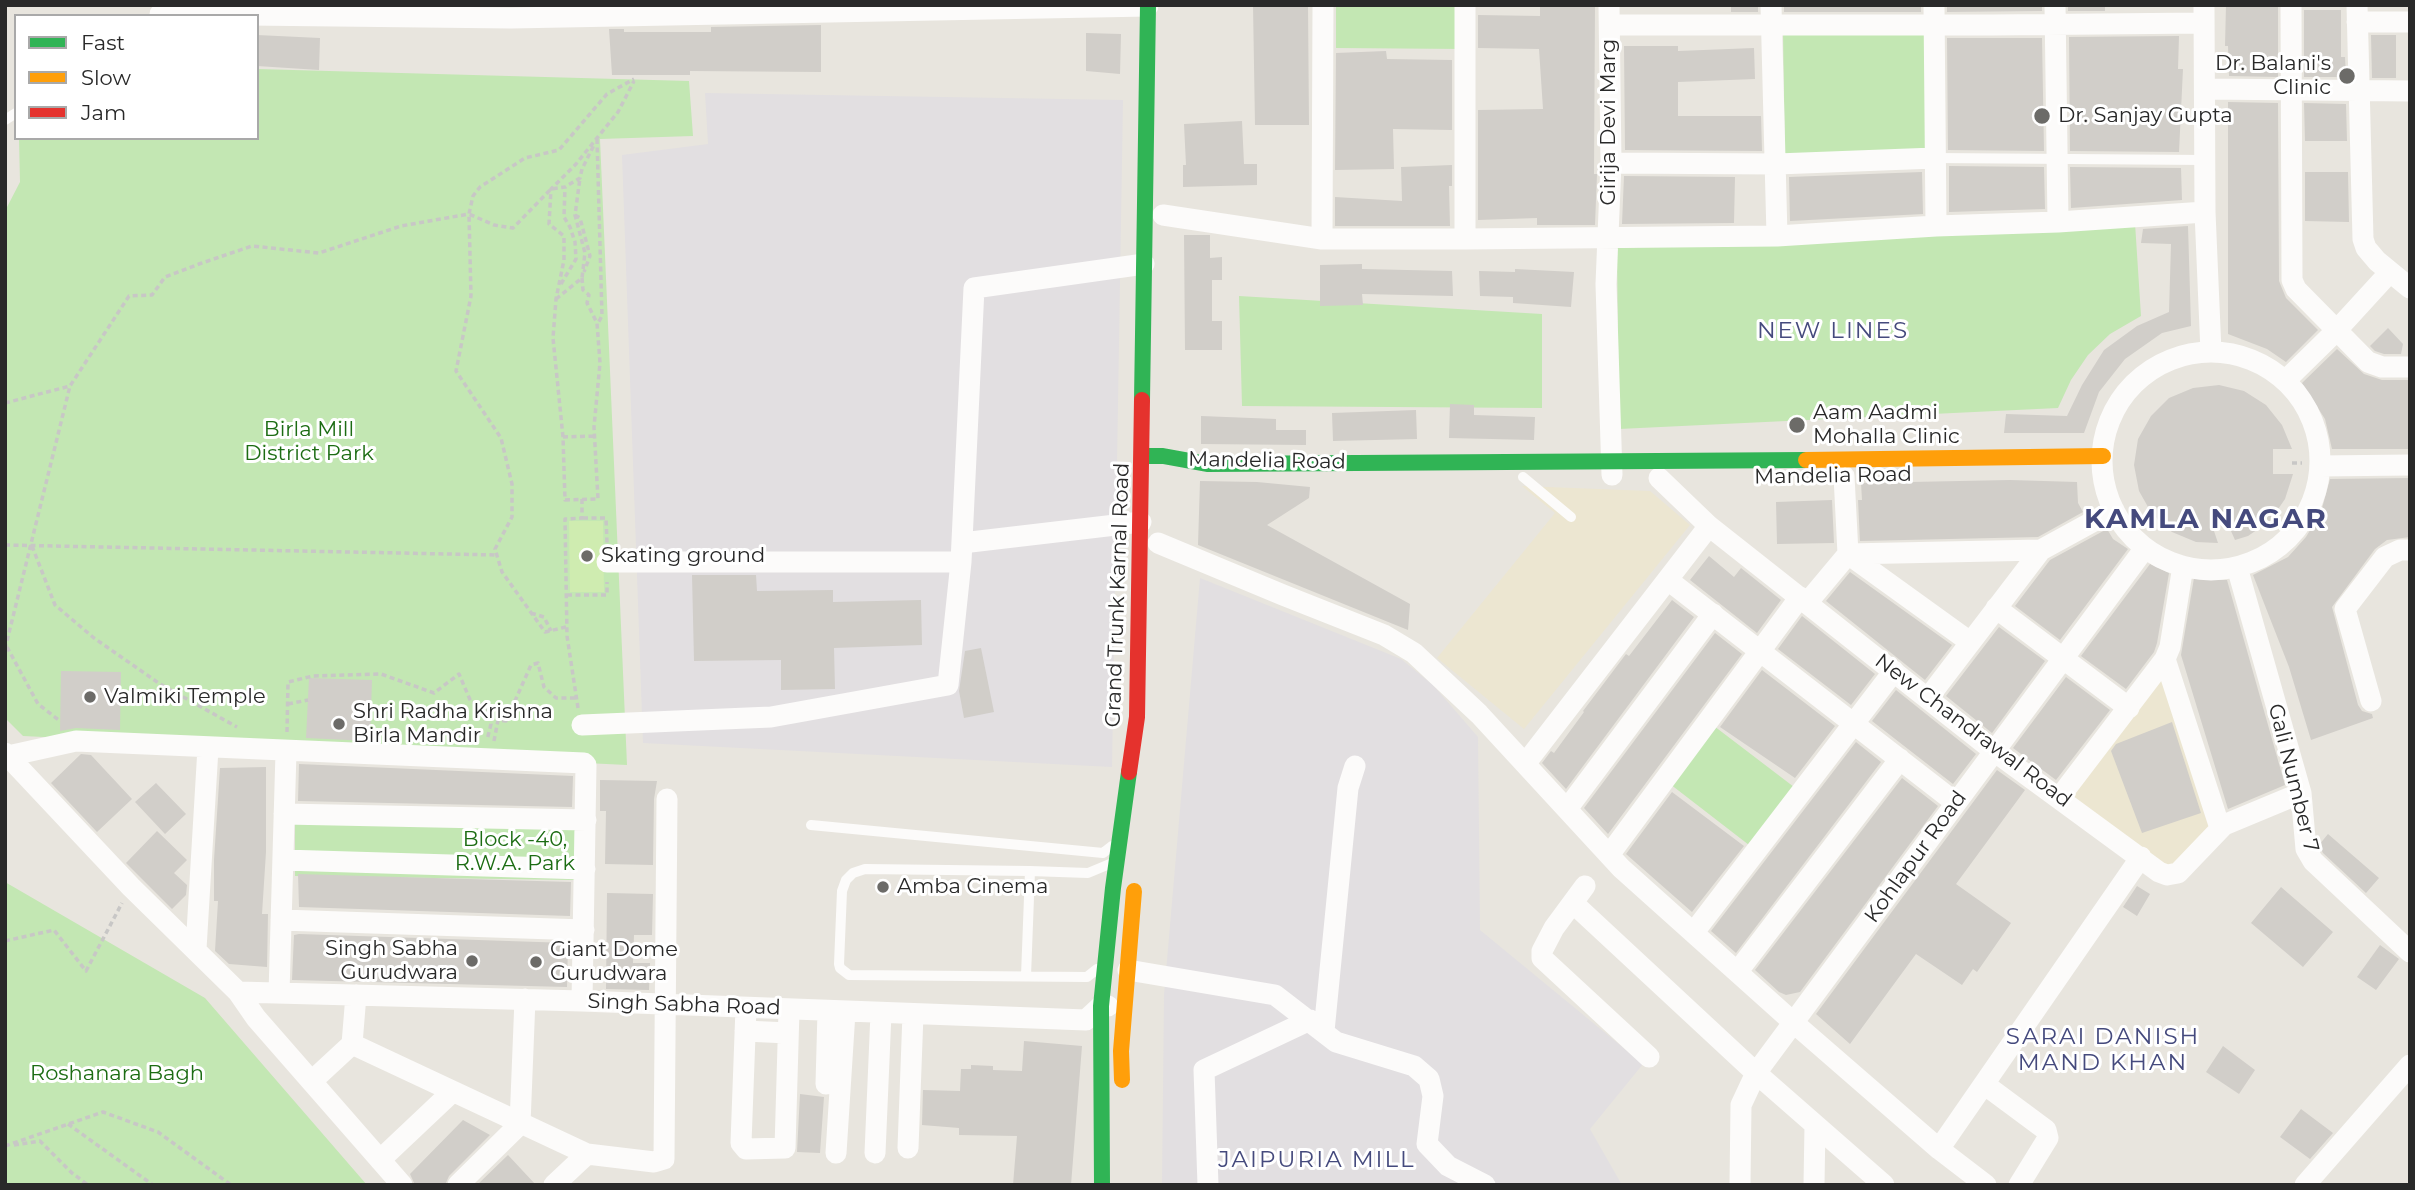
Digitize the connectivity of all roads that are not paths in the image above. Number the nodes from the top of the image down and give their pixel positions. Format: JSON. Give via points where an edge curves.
{"nodes":[{"id":1,"x":1163,"y":5,"type":"edge"},
{"id":2,"x":1323,"y":5,"type":"edge"},
{"id":3,"x":1465,"y":5,"type":"edge"},
{"id":4,"x":2291,"y":5,"type":"edge"},
{"id":5,"x":1148,"y":6,"type":"edge"},
{"id":6,"x":164,"y":12,"type":"edge"},
{"id":7,"x":511,"y":12,"type":"edge"},
{"id":8,"x":2055,"y":14,"type":"edge"},
{"id":9,"x":2204,"y":14,"type":"edge"},
{"id":10,"x":2357,"y":14,"type":"edge"},
{"id":11,"x":1609,"y":15,"type":"edge"},
{"id":12,"x":1771,"y":15,"type":"edge"},
{"id":13,"x":1934,"y":15,"type":"edge"},
{"id":14,"x":2410,"y":22,"type":"edge"},
{"id":15,"x":1163,"y":75,"type":"dead end"},
{"id":16,"x":2205,"y":89,"type":"junction"},
{"id":17,"x":2291,"y":89,"type":"junction"},
{"id":18,"x":2410,"y":91,"type":"edge"},
{"id":19,"x":2360,"y":92,"type":"junction"},
{"id":20,"x":1935,"y":158,"type":"junction"},
{"id":21,"x":2057,"y":159,"type":"junction"},
{"id":22,"x":2205,"y":160,"type":"junction"},
{"id":23,"x":1611,"y":163,"type":"junction"},
{"id":24,"x":1777,"y":164,"type":"junction"},
{"id":25,"x":2205,"y":212,"type":"junction"},
{"id":26,"x":1163,"y":215,"type":"dead end"},
{"id":27,"x":2058,"y":222,"type":"junction"},
{"id":28,"x":1936,"y":226,"type":"junction"},
{"id":29,"x":1777,"y":236,"type":"junction"},
{"id":30,"x":1609,"y":238,"type":"junction"},
{"id":31,"x":1322,"y":239,"type":"junction"},
{"id":32,"x":1465,"y":239,"type":"junction"},
{"id":33,"x":1144,"y":264,"type":"junction"},
{"id":34,"x":2390,"y":272,"type":"junction"},
{"id":35,"x":2410,"y":288,"type":"edge"},
{"id":36,"x":2336,"y":331,"type":"junction"},
{"id":37,"x":2211,"y":352,"type":"junction"},
{"id":38,"x":2410,"y":367,"type":"edge"},
{"id":39,"x":2285,"y":381,"type":"junction"},
{"id":40,"x":1143,"y":456,"type":"junction"},
{"id":41,"x":1163,"y":456,"type":"junction"},
{"id":42,"x":2311,"y":464,"type":"junction"},
{"id":43,"x":2410,"y":466,"type":"edge"},
{"id":44,"x":2098,"y":467,"type":"junction"},
{"id":45,"x":1612,"y":474,"type":"junction"},
{"id":46,"x":1844,"y":476,"type":"dead end"},
{"id":47,"x":1522,"y":477,"type":"junction"},
{"id":48,"x":1574,"y":478,"type":"dead end"},
{"id":49,"x":1653,"y":478,"type":"joint"},
{"id":50,"x":1685,"y":478,"type":"dead end"},
{"id":51,"x":2114,"y":510,"type":"junction"},
{"id":52,"x":1571,"y":517,"type":"dead end"},
{"id":53,"x":1709,"y":526,"type":"junction"},
{"id":54,"x":1154,"y":538,"type":"junction"},
{"id":55,"x":2145,"y":548,"type":"junction"},
{"id":56,"x":2041,"y":550,"type":"junction"},
{"id":57,"x":2410,"y":550,"type":"edge"},
{"id":58,"x":961,"y":553,"type":"junction"},
{"id":59,"x":1848,"y":554,"type":"junction"},
{"id":60,"x":607,"y":562,"type":"dead end"},
{"id":61,"x":2183,"y":566,"type":"junction"},
{"id":62,"x":2237,"y":567,"type":"junction"},
{"id":63,"x":1668,"y":580,"type":"junction"},
{"id":64,"x":1803,"y":600,"type":"junction"},
{"id":65,"x":1996,"y":608,"type":"junction"},
{"id":66,"x":1713,"y":614,"type":"junction"},
{"id":67,"x":1970,"y":642,"type":"junction"},
{"id":68,"x":1759,"y":650,"type":"junction"},
{"id":69,"x":2062,"y":658,"type":"junction"},
{"id":70,"x":2165,"y":659,"type":"junction"},
{"id":71,"x":1894,"y":671,"type":"junction"},
{"id":72,"x":1928,"y":698,"type":"junction"},
{"id":73,"x":2371,"y":701,"type":"dead end"},
{"id":74,"x":2129,"y":708,"type":"junction"},
{"id":75,"x":1853,"y":723,"type":"junction"},
{"id":76,"x":582,"y":725,"type":"road end"},
{"id":77,"x":208,"y":748,"type":"junction"},
{"id":78,"x":1994,"y":751,"type":"junction"},
{"id":79,"x":286,"y":752,"type":"junction"},
{"id":80,"x":7,"y":754,"type":"edge"},
{"id":81,"x":1900,"y":759,"type":"junction"},
{"id":82,"x":1525,"y":764,"type":"junction"},
{"id":83,"x":1355,"y":766,"type":"dead end"},
{"id":84,"x":2301,"y":793,"type":"junction"},
{"id":85,"x":2059,"y":798,"type":"junction"},
{"id":86,"x":667,"y":799,"type":"dead end"},
{"id":87,"x":1956,"y":803,"type":"junction"},
{"id":88,"x":1567,"y":809,"type":"junction"},
{"id":89,"x":284,"y":814,"type":"junction"},
{"id":90,"x":586,"y":820,"type":"junction"},
{"id":91,"x":811,"y":825,"type":"dead end"},
{"id":92,"x":2220,"y":828,"type":"junction"},
{"id":93,"x":1119,"y":840,"type":"junction"},
{"id":94,"x":1609,"y":855,"type":"junction"},
{"id":95,"x":2141,"y":858,"type":"junction"},
{"id":96,"x":283,"y":860,"type":"junction"},
{"id":97,"x":1117,"y":860,"type":"junction"},
{"id":98,"x":585,"y":869,"type":"junction"},
{"id":99,"x":1030,"y":871,"type":"junction"},
{"id":100,"x":1135,"y":876,"type":"dead end"},
{"id":101,"x":281,"y":920,"type":"junction"},
{"id":102,"x":584,"y":930,"type":"junction"},
{"id":103,"x":1694,"y":932,"type":"junction"},
{"id":104,"x":196,"y":949,"type":"junction"},
{"id":105,"x":2410,"y":952,"type":"edge"},
{"id":106,"x":1105,"y":963,"type":"junction"},
{"id":107,"x":1128,"y":970,"type":"junction"},
{"id":108,"x":1738,"y":971,"type":"junction"},
{"id":109,"x":1026,"y":976,"type":"junction"},
{"id":110,"x":238,"y":992,"type":"junction"},
{"id":111,"x":279,"y":993,"type":"junction"},
{"id":112,"x":356,"y":995,"type":"junction"},
{"id":113,"x":525,"y":999,"type":"junction"},
{"id":114,"x":582,"y":1001,"type":"junction"},
{"id":115,"x":666,"y":1005,"type":"junction"},
{"id":116,"x":1101,"y":1006,"type":"junction"},
{"id":117,"x":1125,"y":1007,"type":"junction"},
{"id":118,"x":746,"y":1008,"type":"junction"},
{"id":119,"x":789,"y":1010,"type":"junction"},
{"id":120,"x":836,"y":1011,"type":"junction"},
{"id":121,"x":881,"y":1013,"type":"junction"},
{"id":122,"x":914,"y":1014,"type":"junction"},
{"id":123,"x":1794,"y":1023,"type":"junction"},
{"id":124,"x":1317,"y":1026,"type":"junction"},
{"id":125,"x":745,"y":1031,"type":"junction"},
{"id":126,"x":788,"y":1033,"type":"junction"},
{"id":127,"x":352,"y":1044,"type":"junction"},
{"id":128,"x":1649,"y":1057,"type":"dead end"},
{"id":129,"x":2410,"y":1065,"type":"edge"},
{"id":130,"x":1756,"y":1073,"type":"junction"},
{"id":131,"x":312,"y":1082,"type":"junction"},
{"id":132,"x":826,"y":1084,"type":"dead end"},
{"id":133,"x":1984,"y":1084,"type":"junction"},
{"id":134,"x":1122,"y":1091,"type":"dead end"},
{"id":135,"x":452,"y":1092,"type":"junction"},
{"id":136,"x":520,"y":1124,"type":"junction"},
{"id":137,"x":1815,"y":1125,"type":"junction"},
{"id":138,"x":908,"y":1148,"type":"dead end"},
{"id":139,"x":1939,"y":1149,"type":"junction"},
{"id":140,"x":836,"y":1153,"type":"dead end"},
{"id":141,"x":875,"y":1153,"type":"dead end"},
{"id":142,"x":587,"y":1154,"type":"junction"},
{"id":143,"x":380,"y":1160,"type":"junction"},
{"id":144,"x":402,"y":1185,"type":"edge"},
{"id":145,"x":458,"y":1185,"type":"edge"},
{"id":146,"x":554,"y":1185,"type":"edge"},
{"id":147,"x":1102,"y":1185,"type":"edge"},
{"id":148,"x":1208,"y":1185,"type":"edge"},
{"id":149,"x":1485,"y":1185,"type":"edge"},
{"id":150,"x":1740,"y":1185,"type":"edge"},
{"id":151,"x":1814,"y":1185,"type":"edge"},
{"id":152,"x":1884,"y":1185,"type":"edge"},
{"id":153,"x":1986,"y":1185,"type":"edge"},
{"id":154,"x":2019,"y":1185,"type":"edge"},
{"id":155,"x":2305,"y":1185,"type":"edge"}],
"edges":[{"from":1,"to":15,"type":"main road"},
{"from":2,"to":31,"type":"street"},
{"from":3,"to":32,"type":"street"},
{"from":4,"to":17,"type":"street"},
{"from":5,"to":7,"type":"street"},
{"from":5,"to":33,"type":"main road","name":"Grand Trunk Karnal Road"},
{"from":6,"to":7,"type":"street"},
{"from":8,"to":9,"type":"street"},
{"from":8,"to":13,"type":"street"},
{"from":8,"to":21,"type":"street"},
{"from":9,"to":16,"type":"street"},
{"from":10,"to":14,"type":"street"},
{"from":10,"to":19,"type":"street"},
{"from":11,"to":12,"type":"street"},
{"from":11,"to":23,"type":"street","name":"Girija Devi Marg"},
{"from":12,"to":13,"type":"street"},
{"from":12,"to":24,"type":"street"},
{"from":13,"to":20,"type":"street"},
{"from":16,"to":17,"type":"street"},
{"from":16,"to":22,"type":"street"},
{"from":17,"to":19,"type":"street"},
{"from":17,"to":36,"type":"street","via":[[2292,280]]},
{"from":18,"to":19,"type":"street"},
{"from":19,"to":34,"type":"street","via":[[2363,239],[2370,254]]},
{"from":20,"to":21,"type":"lane"},
{"from":20,"to":24,"type":"street"},
{"from":20,"to":28,"type":"street"},
{"from":21,"to":22,"type":"lane"},
{"from":21,"to":27,"type":"street"},
{"from":22,"to":25,"type":"street"},
{"from":23,"to":24,"type":"street"},
{"from":23,"to":30,"type":"street","name":"Girija Devi Marg"},
{"from":24,"to":29,"type":"street"},
{"from":25,"to":27,"type":"street"},
{"from":25,"to":37,"type":"street"},
{"from":26,"to":31,"type":"street"},
{"from":27,"to":28,"type":"street"},
{"from":28,"to":29,"type":"street"},
{"from":29,"to":30,"type":"street"},
{"from":30,"to":32,"type":"street"},
{"from":30,"to":45,"type":"street","name":"Girija Devi Marg","via":[[1605,284]]},
{"from":31,"to":32,"type":"street"},
{"from":33,"to":40,"type":"main road","name":"Grand Trunk Karnal Road"},
{"from":33,"to":58,"type":"street","via":[[974,288]]},
{"from":34,"to":35,"type":"street"},
{"from":34,"to":36,"type":"street"},
{"from":36,"to":38,"type":"street","via":[[2375,366]]},
{"from":36,"to":39,"type":"street"},
{"from":37,"to":39,"type":"street","via":[[2258,363]]},
{"from":37,"to":44,"type":"street","via":[[2174,359],[2141,378],[2116,407]]},
{"from":39,"to":42,"type":"street","via":[[2315,428]]},
{"from":40,"to":41,"type":"main road"},
{"from":40,"to":54,"type":"main road","name":"Grand Trunk Karnal Road"},
{"from":41,"to":45,"type":"main road","name":"Mandelia Road","via":[[1207,464]]},
{"from":41,"to":47,"type":"main road","name":"Mandelia Road","via":[[1207,472]]},
{"from":42,"to":43,"type":"street"},
{"from":42,"to":62,"type":"street","via":[[2318,486],[2302,523],[2256,561]]},
{"from":44,"to":45,"type":"main road","name":"Mandelia Road"},
{"from":44,"to":51,"type":"street"},
{"from":46,"to":59,"type":"street"},
{"from":47,"to":48,"type":"main road","name":"Mandelia Road"},
{"from":47,"to":52,"type":"lane"},
{"from":49,"to":50,"type":"main road"},
{"from":49,"to":53,"type":"street","name":"New Chandrawal Road"},
{"from":51,"to":55,"type":"street"},
{"from":51,"to":56,"type":"street"},
{"from":53,"to":63,"type":"street"},
{"from":53,"to":64,"type":"street","name":"New Chandrawal Road"},
{"from":54,"to":58,"type":"street"},
{"from":54,"to":82,"type":"street","via":[[1384,635],[1414,653]]},
{"from":54,"to":93,"type":"main road","name":"Grand Trunk Karnal Road","via":[[1138,717]]},
{"from":55,"to":61,"type":"street"},
{"from":55,"to":69,"type":"street","name":"Kohlapur Road"},
{"from":56,"to":59,"type":"street"},
{"from":56,"to":65,"type":"street"},
{"from":57,"to":73,"type":"street","via":[[2385,557],[2344,609]]},
{"from":58,"to":60,"type":"street"},
{"from":58,"to":76,"type":"street","via":[[948,685],[771,717]]},
{"from":59,"to":64,"type":"street"},
{"from":59,"to":67,"type":"street"},
{"from":61,"to":62,"type":"street","via":[[2201,570]]},
{"from":61,"to":70,"type":"street"},
{"from":62,"to":84,"type":"street","name":"Gali Number 7"},
{"from":63,"to":66,"type":"street"},
{"from":63,"to":82,"type":"street"},
{"from":64,"to":68,"type":"street"},
{"from":64,"to":71,"type":"street","name":"New Chandrawal Road"},
{"from":65,"to":67,"type":"street"},
{"from":65,"to":69,"type":"street"},
{"from":66,"to":68,"type":"street"},
{"from":66,"to":88,"type":"street"},
{"from":67,"to":72,"type":"street"},
{"from":68,"to":75,"type":"street"},
{"from":68,"to":94,"type":"street"},
{"from":69,"to":74,"type":"street"},
{"from":69,"to":78,"type":"street","name":"Kohlapur Road"},
{"from":70,"to":74,"type":"street"},
{"from":70,"to":92,"type":"street"},
{"from":71,"to":72,"type":"street","name":"New Chandrawal Road"},
{"from":71,"to":75,"type":"street"},
{"from":72,"to":78,"type":"street","name":"New Chandrawal Road"},
{"from":74,"to":85,"type":"street"},
{"from":75,"to":81,"type":"street"},
{"from":75,"to":103,"type":"street"},
{"from":77,"to":79,"type":"street"},
{"from":77,"to":80,"type":"street","via":[[74,741]]},
{"from":77,"to":104,"type":"street"},
{"from":78,"to":85,"type":"street","name":"New Chandrawal Road"},
{"from":78,"to":87,"type":"street","name":"Kohlapur Road"},
{"from":79,"to":89,"type":"street"},
{"from":79,"to":90,"type":"street","via":[[584,764]]},
{"from":80,"to":104,"type":"street","via":[[131,887]]},
{"from":81,"to":87,"type":"street"},
{"from":81,"to":108,"type":"street"},
{"from":82,"to":88,"type":"street"},
{"from":83,"to":124,"type":"street"},
{"from":84,"to":92,"type":"street","name":"New Chandrawal Road"},
{"from":84,"to":105,"type":"street","name":"Gali Number 7","via":[[2306,849],[2313,861]]},
{"from":85,"to":95,"type":"street","name":"New Chandrawal Road"},
{"from":86,"to":115,"type":"street"},
{"from":87,"to":123,"type":"street","name":"Kohlapur Road"},
{"from":88,"to":94,"type":"street"},
{"from":89,"to":90,"type":"street"},
{"from":89,"to":96,"type":"street"},
{"from":90,"to":98,"type":"street"},
{"from":91,"to":93,"type":"lane","via":[[1102,853]]},
{"from":92,"to":95,"type":"street","name":"New Chandrawal Road","via":[[2178,873],[2167,875]]},
{"from":93,"to":97,"type":"main road","name":"Grand Trunk Karnal Road"},
{"from":94,"to":103,"type":"street"},
{"from":95,"to":133,"type":"street"},
{"from":96,"to":98,"type":"street"},
{"from":96,"to":101,"type":"street"},
{"from":97,"to":99,"type":"lane","via":[[1088,873]]},
{"from":97,"to":106,"type":"main road","name":"Grand Trunk Karnal Road"},
{"from":98,"to":102,"type":"street"},
{"from":99,"to":109,"type":"lane"},
{"from":99,"to":109,"type":"lane","via":[[865,869],[853,873],[842,891],[839,964],[849,975]]},
{"from":100,"to":107,"type":"main road"},
{"from":101,"to":102,"type":"street"},
{"from":101,"to":111,"type":"street"},
{"from":102,"to":114,"type":"street"},
{"from":103,"to":108,"type":"street"},
{"from":104,"to":110,"type":"street"},
{"from":106,"to":109,"type":"lane","via":[[1087,977]]},
{"from":106,"to":116,"type":"main road","name":"Grand Trunk Karnal Road"},
{"from":107,"to":117,"type":"main road"},
{"from":107,"to":124,"type":"street","via":[[1275,995]]},
{"from":108,"to":123,"type":"street"},
{"from":110,"to":111,"type":"street","name":"Singh Sabha Road"},
{"from":110,"to":131,"type":"street"},
{"from":111,"to":112,"type":"street","name":"Singh Sabha Road"},
{"from":112,"to":113,"type":"street","name":"Singh Sabha Road"},
{"from":112,"to":127,"type":"street"},
{"from":113,"to":114,"type":"street","name":"Singh Sabha Road"},
{"from":113,"to":136,"type":"street"},
{"from":114,"to":115,"type":"street","name":"Singh Sabha Road"},
{"from":115,"to":118,"type":"street","name":"Singh Sabha Road"},
{"from":115,"to":142,"type":"street","via":[[664,1159],[654,1162]]},
{"from":116,"to":117,"type":"street","name":"Singh Sabha Road"},
{"from":116,"to":122,"type":"street","name":"Singh Sabha Road","via":[[1086,1020]]},
{"from":116,"to":147,"type":"main road","name":"Grand Trunk Karnal Road"},
{"from":117,"to":134,"type":"main road"},
{"from":118,"to":119,"type":"street","name":"Singh Sabha Road"},
{"from":118,"to":125,"type":"street"},
{"from":119,"to":120,"type":"street","name":"Singh Sabha Road"},
{"from":119,"to":126,"type":"street"},
{"from":120,"to":121,"type":"street","name":"Singh Sabha Road"},
{"from":120,"to":132,"type":"street"},
{"from":120,"to":140,"type":"street"},
{"from":121,"to":122,"type":"street","name":"Singh Sabha Road"},
{"from":121,"to":141,"type":"street"},
{"from":122,"to":138,"type":"street"},
{"from":123,"to":130,"type":"street","name":"Kohlapur Road"},
{"from":123,"to":139,"type":"street"},
{"from":124,"to":148,"type":"street","via":[[1204,1070]]},
{"from":124,"to":149,"type":"street","via":[[1336,1042],[1414,1066],[1429,1079],[1433,1096],[1427,1144],[1448,1166]]},
{"from":125,"to":126,"type":"street"},
{"from":125,"to":126,"type":"street","via":[[741,1143],[746,1149],[785,1148]]},
{"from":127,"to":131,"type":"street"},
{"from":127,"to":135,"type":"street"},
{"from":128,"to":130,"type":"street","via":[[1542,958],[1555,928],[1579,895]]},
{"from":129,"to":155,"type":"street"},
{"from":130,"to":137,"type":"street"},
{"from":130,"to":150,"type":"street","name":"Kohlapur Road","via":[[1741,1105]]},
{"from":131,"to":143,"type":"street"},
{"from":133,"to":139,"type":"street"},
{"from":133,"to":154,"type":"street","via":[[2046,1130],[2048,1138]]},
{"from":135,"to":136,"type":"street"},
{"from":135,"to":143,"type":"street"},
{"from":136,"to":142,"type":"street"},
{"from":136,"to":145,"type":"street"},
{"from":137,"to":151,"type":"street"},
{"from":137,"to":152,"type":"street"},
{"from":139,"to":153,"type":"street"},
{"from":142,"to":146,"type":"street"},
{"from":143,"to":144,"type":"street"}]}
